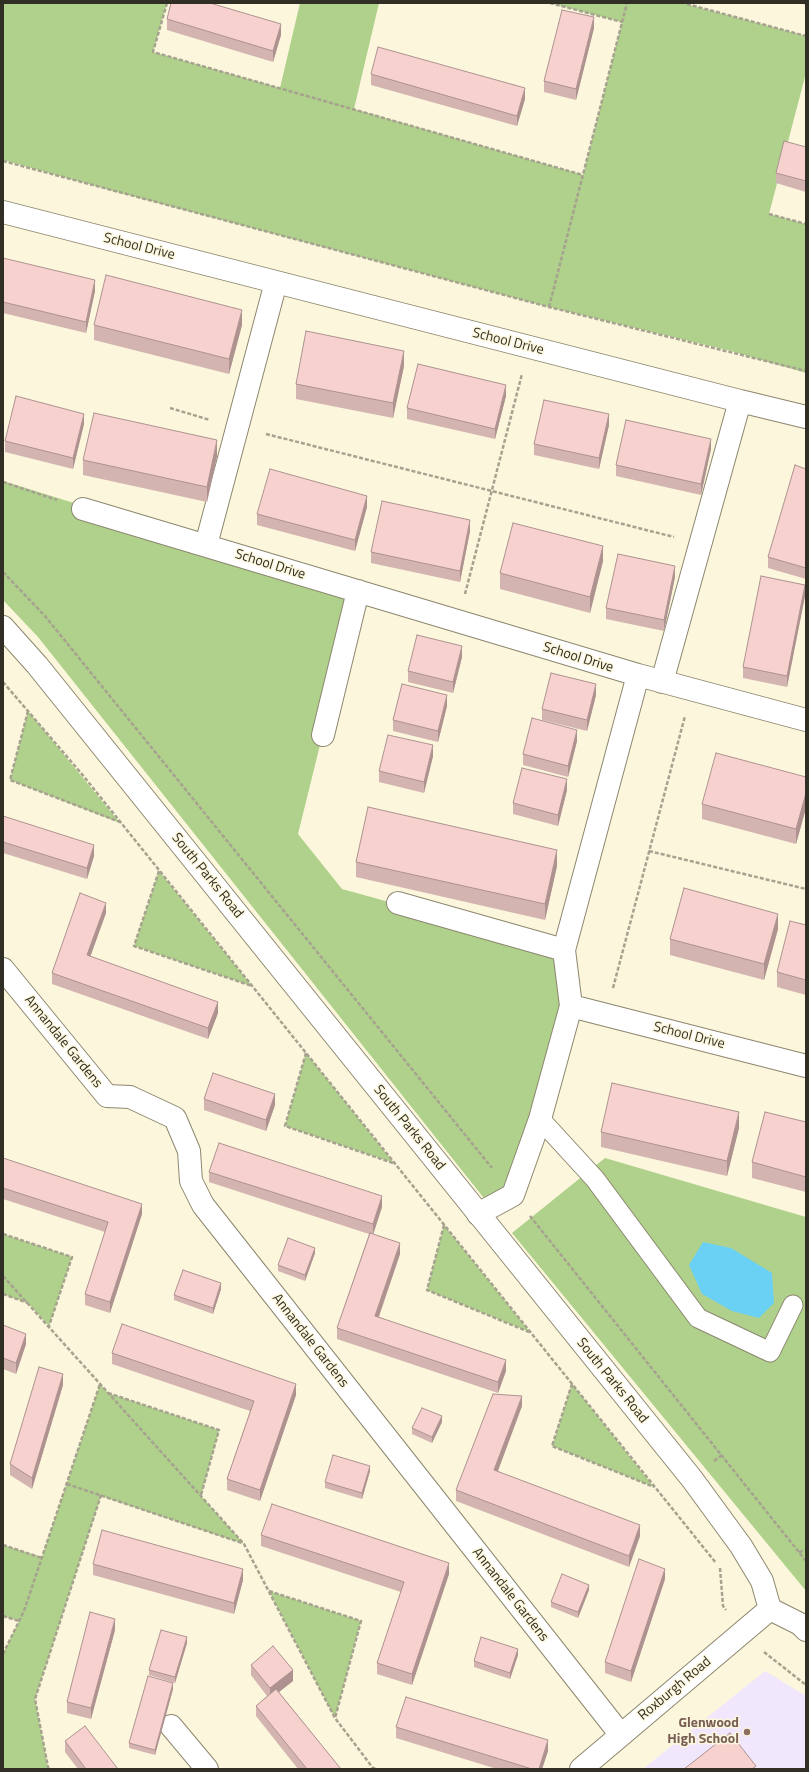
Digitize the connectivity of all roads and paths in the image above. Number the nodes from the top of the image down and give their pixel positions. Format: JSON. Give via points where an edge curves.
{"nodes":[{"id":1,"x":167,"y":3,"type":"edge"},
{"id":2,"x":550,"y":3,"type":"edge"},
{"id":3,"x":627,"y":3,"type":"edge"},
{"id":4,"x":686,"y":3,"type":"edge"},
{"id":5,"x":622,"y":22,"type":"junction"},
{"id":6,"x":806,"y":36,"type":"edge"},
{"id":7,"x":3,"y":161,"type":"edge"},
{"id":8,"x":583,"y":175,"type":"junction"},
{"id":9,"x":3,"y":212,"type":"edge"},
{"id":10,"x":769,"y":214,"type":"dead end"},
{"id":11,"x":806,"y":224,"type":"edge"},
{"id":12,"x":276,"y":282,"type":"junction"},
{"id":13,"x":549,"y":307,"type":"junction"},
{"id":14,"x":529,"y":347,"type":"junction"},
{"id":15,"x":806,"y":371,"type":"edge"},
{"id":16,"x":740,"y":401,"type":"junction"},
{"id":17,"x":170,"y":408,"type":"dead end"},
{"id":18,"x":806,"y":417,"type":"edge"},
{"id":19,"x":237,"y":427,"type":"junction"},
{"id":20,"x":3,"y":482,"type":"edge"},
{"id":21,"x":491,"y":491,"type":"junction"},
{"id":22,"x":83,"y":509,"type":"joint"},
{"id":23,"x":700,"y":543,"type":"junction"},
{"id":24,"x":206,"y":545,"type":"junction"},
{"id":25,"x":3,"y":572,"type":"edge"},
{"id":26,"x":358,"y":591,"type":"junction"},
{"id":27,"x":458,"y":622,"type":"junction"},
{"id":28,"x":3,"y":627,"type":"edge"},
{"id":29,"x":638,"y":675,"type":"junction"},
{"id":30,"x":3,"y":682,"type":"edge"},
{"id":31,"x":662,"y":682,"type":"junction"},
{"id":32,"x":692,"y":690,"type":"junction"},
{"id":33,"x":28,"y":711,"type":"junction"},
{"id":34,"x":806,"y":720,"type":"edge"},
{"id":35,"x":323,"y":735,"type":"dead end"},
{"id":36,"x":120,"y":823,"type":"junction"},
{"id":37,"x":650,"y":851,"type":"junction"},
{"id":38,"x":159,"y":870,"type":"junction"},
{"id":39,"x":806,"y":889,"type":"edge"},
{"id":40,"x":398,"y":903,"type":"dead end"},
{"id":41,"x":564,"y":950,"type":"junction"},
{"id":42,"x":3,"y":968,"type":"edge"},
{"id":43,"x":252,"y":986,"type":"junction"},
{"id":44,"x":571,"y":1006,"type":"junction"},
{"id":45,"x":606,"y":1014,"type":"junction"},
{"id":46,"x":306,"y":1053,"type":"junction"},
{"id":47,"x":806,"y":1066,"type":"edge"},
{"id":48,"x":540,"y":1119,"type":"junction"},
{"id":49,"x":394,"y":1163,"type":"junction"},
{"id":50,"x":513,"y":1195,"type":"junction"},
{"id":51,"x":478,"y":1214,"type":"junction"},
{"id":52,"x":444,"y":1225,"type":"junction"},
{"id":53,"x":3,"y":1234,"type":"edge"},
{"id":54,"x":3,"y":1276,"type":"edge"},
{"id":55,"x":3,"y":1294,"type":"edge"},
{"id":56,"x":28,"y":1303,"type":"junction"},
{"id":57,"x":793,"y":1305,"type":"dead end"},
{"id":58,"x":49,"y":1326,"type":"junction"},
{"id":59,"x":530,"y":1332,"type":"junction"},
{"id":60,"x":100,"y":1384,"type":"junction"},
{"id":61,"x":572,"y":1384,"type":"junction"},
{"id":62,"x":108,"y":1393,"type":"junction"},
{"id":63,"x":67,"y":1484,"type":"junction"},
{"id":64,"x":654,"y":1487,"type":"junction"},
{"id":65,"x":101,"y":1495,"type":"junction"},
{"id":66,"x":201,"y":1496,"type":"junction"},
{"id":67,"x":244,"y":1544,"type":"junction"},
{"id":68,"x":3,"y":1545,"type":"edge"},
{"id":69,"x":806,"y":1550,"type":"edge"},
{"id":70,"x":799,"y":1552,"type":"junction"},
{"id":71,"x":42,"y":1558,"type":"junction"},
{"id":72,"x":806,"y":1562,"type":"edge"},
{"id":73,"x":269,"y":1591,"type":"junction"},
{"id":74,"x":770,"y":1609,"type":"junction"},
{"id":75,"x":3,"y":1616,"type":"edge"},
{"id":76,"x":19,"y":1621,"type":"junction"},
{"id":77,"x":806,"y":1630,"type":"edge"},
{"id":78,"x":741,"y":1634,"type":"junction"},
{"id":79,"x":3,"y":1654,"type":"edge"},
{"id":80,"x":806,"y":1685,"type":"edge"},
{"id":81,"x":335,"y":1718,"type":"junction"},
{"id":82,"x":171,"y":1726,"type":"dead end"},
{"id":83,"x":621,"y":1735,"type":"junction"},
{"id":84,"x":49,"y":1769,"type":"edge"},
{"id":85,"x":206,"y":1769,"type":"edge"},
{"id":86,"x":375,"y":1769,"type":"edge"},
{"id":87,"x":581,"y":1769,"type":"edge"}],
"edges":[{"from":1,"to":8,"type":"path","via":[[153,52]]},
{"from":2,"to":5,"type":"path"},
{"from":3,"to":5,"type":"path"},
{"from":4,"to":6,"type":"path"},
{"from":5,"to":8,"type":"path"},
{"from":7,"to":13,"type":"path"},
{"from":8,"to":13,"type":"path"},
{"from":9,"to":12,"type":"street","name":"School Drive"},
{"from":10,"to":11,"type":"path"},
{"from":12,"to":14,"type":"street","name":"School Drive"},
{"from":12,"to":19,"type":"street"},
{"from":13,"to":15,"type":"path"},
{"from":14,"to":16,"type":"street","name":"School Drive"},
{"from":14,"to":21,"type":"path"},
{"from":16,"to":18,"type":"street","name":"School Drive"},
{"from":16,"to":23,"type":"street"},
{"from":17,"to":19,"type":"path"},
{"from":19,"to":21,"type":"path"},
{"from":19,"to":24,"type":"street"},
{"from":20,"to":22,"type":"path"},
{"from":21,"to":23,"type":"path"},
{"from":21,"to":27,"type":"path"},
{"from":22,"to":24,"type":"street","name":"School Drive"},
{"from":23,"to":31,"type":"street"},
{"from":24,"to":26,"type":"street","name":"School Drive"},
{"from":25,"to":50,"type":"path","via":[[45,616]]},
{"from":26,"to":27,"type":"street","name":"School Drive"},
{"from":26,"to":35,"type":"street"},
{"from":27,"to":29,"type":"street","name":"School Drive"},
{"from":28,"to":51,"type":"street","name":"South Parks Road","via":[[37,665]]},
{"from":29,"to":31,"type":"street","name":"School Drive"},
{"from":29,"to":41,"type":"street"},
{"from":30,"to":33,"type":"path"},
{"from":31,"to":32,"type":"street","name":"School Drive"},
{"from":32,"to":34,"type":"street","name":"School Drive"},
{"from":32,"to":37,"type":"path"},
{"from":33,"to":36,"type":"path"},
{"from":33,"to":36,"type":"path","via":[[10,780]]},
{"from":36,"to":38,"type":"path"},
{"from":37,"to":39,"type":"path"},
{"from":37,"to":45,"type":"path"},
{"from":38,"to":43,"type":"path"},
{"from":38,"to":43,"type":"path","via":[[134,946]]},
{"from":40,"to":41,"type":"street"},
{"from":41,"to":44,"type":"street"},
{"from":42,"to":83,"type":"street","name":"Annandale Gardens","via":[[107,1096],[130,1097],[175,1118],[189,1151],[191,1182],[203,1205]]},
{"from":43,"to":46,"type":"path"},
{"from":44,"to":45,"type":"street","name":"School Drive"},
{"from":44,"to":48,"type":"street"},
{"from":45,"to":47,"type":"street","name":"School Drive"},
{"from":46,"to":49,"type":"path"},
{"from":46,"to":49,"type":"path","via":[[285,1126]]},
{"from":48,"to":50,"type":"street"},
{"from":48,"to":57,"type":"lane","via":[[595,1179],[698,1318],[770,1352]]},
{"from":49,"to":52,"type":"path"},
{"from":50,"to":51,"type":"street"},
{"from":50,"to":70,"type":"path"},
{"from":51,"to":74,"type":"street","name":"South Parks Road","via":[[692,1479],[762,1581]]},
{"from":52,"to":59,"type":"path"},
{"from":52,"to":59,"type":"path","via":[[427,1290]]},
{"from":53,"to":58,"type":"path","via":[[72,1257]]},
{"from":54,"to":56,"type":"path"},
{"from":55,"to":56,"type":"path"},
{"from":56,"to":58,"type":"path"},
{"from":58,"to":60,"type":"path"},
{"from":59,"to":61,"type":"path"},
{"from":60,"to":62,"type":"path"},
{"from":60,"to":63,"type":"path"},
{"from":61,"to":64,"type":"path"},
{"from":61,"to":64,"type":"path","via":[[552,1446]]},
{"from":62,"to":66,"type":"path"},
{"from":62,"to":66,"type":"path","via":[[219,1430]]},
{"from":63,"to":65,"type":"path"},
{"from":63,"to":71,"type":"path"},
{"from":64,"to":78,"type":"path","via":[[720,1569],[723,1606]]},
{"from":65,"to":67,"type":"path"},
{"from":65,"to":84,"type":"path","via":[[36,1699]]},
{"from":66,"to":67,"type":"path"},
{"from":67,"to":73,"type":"path"},
{"from":68,"to":71,"type":"path"},
{"from":69,"to":70,"type":"path"},
{"from":70,"to":72,"type":"path"},
{"from":71,"to":76,"type":"path"},
{"from":73,"to":81,"type":"path"},
{"from":73,"to":81,"type":"path","via":[[361,1621]]},
{"from":74,"to":77,"type":"street","via":[[800,1624]]},
{"from":74,"to":78,"type":"street","name":"Roxburgh Road"},
{"from":75,"to":76,"type":"path"},
{"from":76,"to":79,"type":"path"},
{"from":78,"to":80,"type":"path"},
{"from":78,"to":83,"type":"street","name":"Roxburgh Road"},
{"from":81,"to":86,"type":"path"},
{"from":82,"to":85,"type":"street"},
{"from":83,"to":87,"type":"street","name":"Roxburgh Road"}]}
